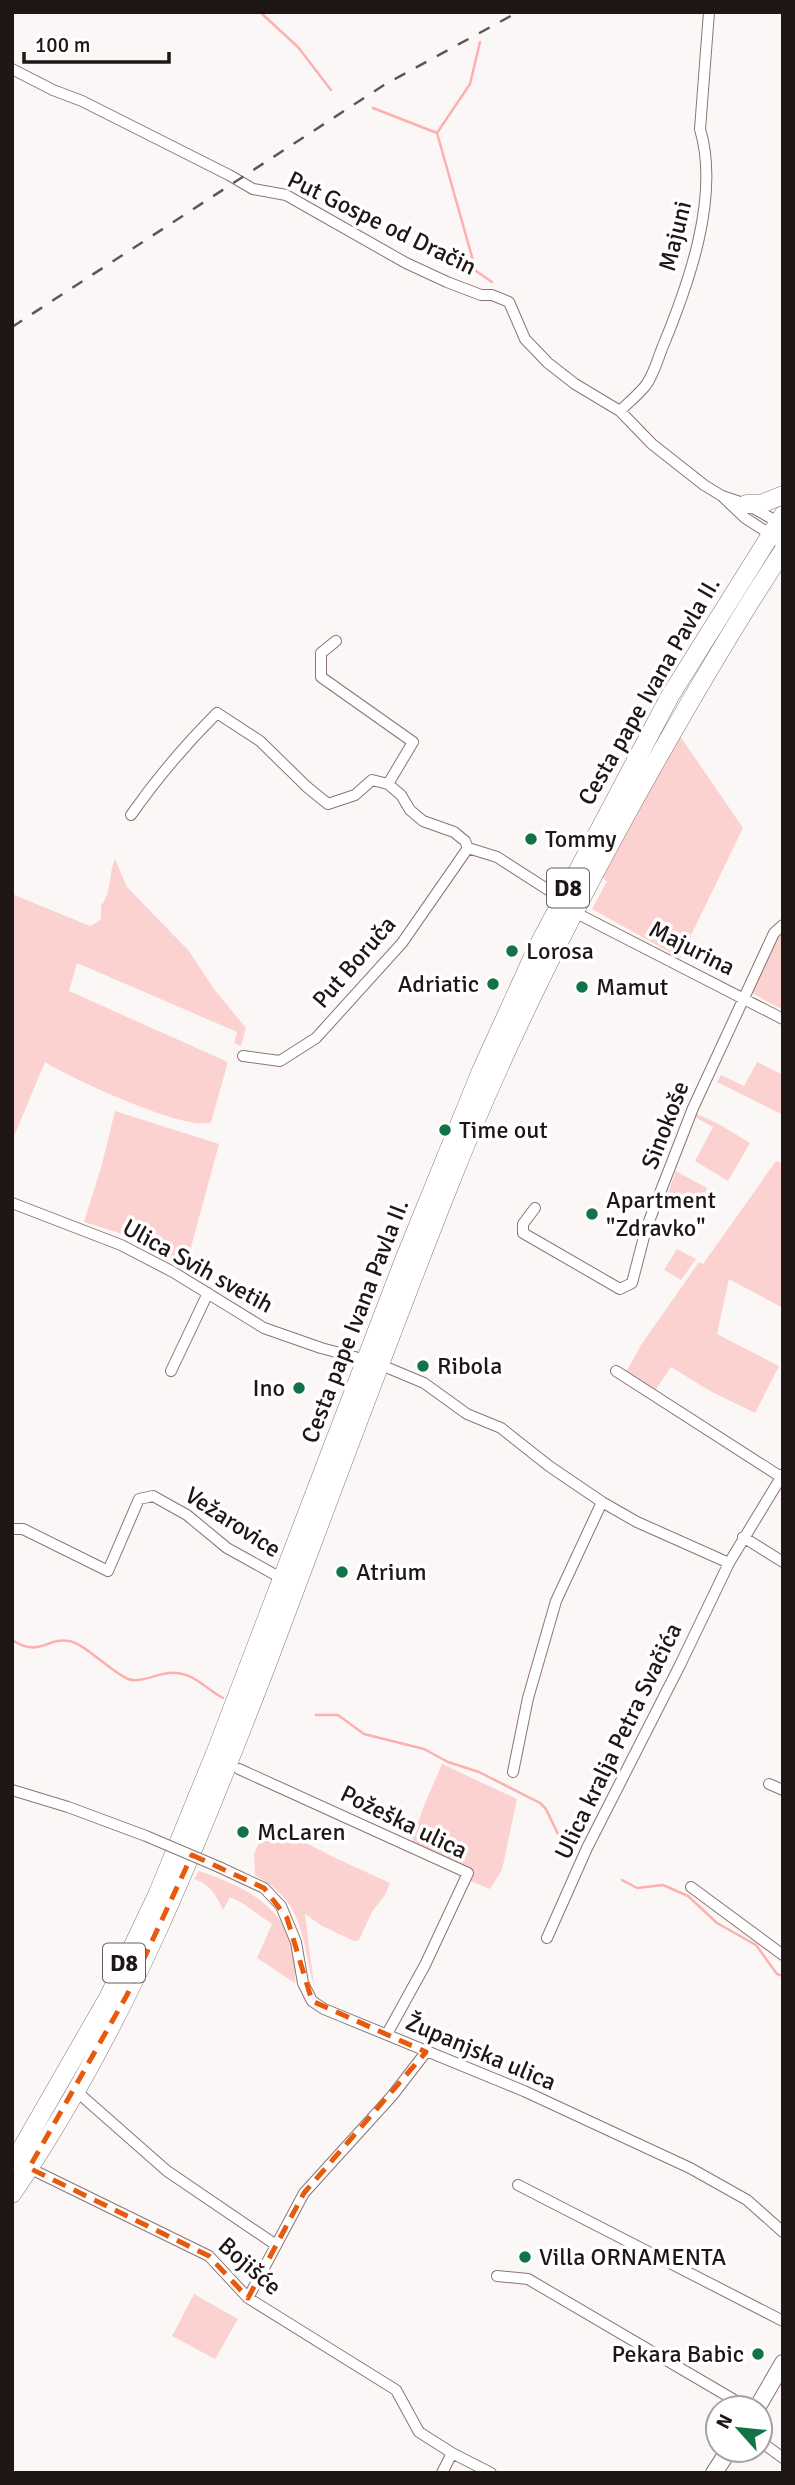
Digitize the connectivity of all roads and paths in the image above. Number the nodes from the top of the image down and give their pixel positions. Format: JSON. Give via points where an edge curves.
{"nodes":[{"id":1,"x":709,"y":12,"type":"edge"},
{"id":2,"x":12,"y":69,"type":"edge"},
{"id":3,"x":620,"y":411,"type":"junction"},
{"id":4,"x":783,"y":495,"type":"edge"},
{"id":5,"x":722,"y":496,"type":"junction"},
{"id":6,"x":746,"y":504,"type":"junction"},
{"id":7,"x":779,"y":528,"type":"edge"},
{"id":8,"x":783,"y":551,"type":"edge"},
{"id":9,"x":783,"y":575,"type":"edge"},
{"id":10,"x":742,"y":615,"type":"junction"},
{"id":11,"x":336,"y":641,"type":"dead end"},
{"id":12,"x":388,"y":784,"type":"junction"},
{"id":13,"x":131,"y":815,"type":"dead end"},
{"id":14,"x":468,"y":848,"type":"junction"},
{"id":15,"x":553,"y":893,"type":"dead end"},
{"id":16,"x":582,"y":916,"type":"dead end"},
{"id":17,"x":783,"y":925,"type":"edge"},
{"id":18,"x":744,"y":998,"type":"junction"},
{"id":19,"x":783,"y":1020,"type":"edge"},
{"id":20,"x":243,"y":1056,"type":"dead end"},
{"id":21,"x":12,"y":1203,"type":"edge"},
{"id":22,"x":535,"y":1208,"type":"dead end"},
{"id":23,"x":208,"y":1293,"type":"junction"},
{"id":24,"x":374,"y":1363,"type":"junction"},
{"id":25,"x":171,"y":1371,"type":"dead end"},
{"id":26,"x":616,"y":1371,"type":"dead end"},
{"id":27,"x":782,"y":1475,"type":"edge"},
{"id":28,"x":603,"y":1503,"type":"junction"},
{"id":29,"x":12,"y":1529,"type":"edge"},
{"id":30,"x":743,"y":1537,"type":"junction"},
{"id":31,"x":783,"y":1562,"type":"edge"},
{"id":32,"x":729,"y":1563,"type":"junction"},
{"id":33,"x":281,"y":1578,"type":"junction"},
{"id":34,"x":239,"y":1769,"type":"dead end"},
{"id":35,"x":513,"y":1772,"type":"dead end"},
{"id":36,"x":769,"y":1784,"type":"dead end"},
{"id":37,"x":12,"y":1790,"type":"edge"},
{"id":38,"x":783,"y":1790,"type":"edge"},
{"id":39,"x":691,"y":1887,"type":"dead end"},
{"id":40,"x":547,"y":1938,"type":"dead end"},
{"id":41,"x":783,"y":1955,"type":"edge"},
{"id":42,"x":387,"y":2034,"type":"junction"},
{"id":43,"x":426,"y":2052,"type":"junction"},
{"id":44,"x":75,"y":2090,"type":"junction"},
{"id":45,"x":21,"y":2166,"type":"edge"},
{"id":46,"x":518,"y":2185,"type":"dead end"},
{"id":47,"x":12,"y":2194,"type":"edge"},
{"id":48,"x":783,"y":2232,"type":"edge"},
{"id":49,"x":276,"y":2245,"type":"junction"},
{"id":50,"x":497,"y":2276,"type":"dead end"},
{"id":51,"x":248,"y":2298,"type":"junction"},
{"id":52,"x":783,"y":2320,"type":"edge"},
{"id":53,"x":782,"y":2364,"type":"edge"},
{"id":54,"x":724,"y":2394,"type":"edge"},
{"id":55,"x":765,"y":2394,"type":"edge"},
{"id":56,"x":452,"y":2453,"type":"junction"},
{"id":57,"x":442,"y":2473,"type":"edge"},
{"id":58,"x":491,"y":2473,"type":"edge"}],
"edges":[{"from":1,"to":3,"type":"street","name":"Majuni","via":[[700,129],[706,158],[704,222],[673,322],[647,384]]},
{"from":2,"to":3,"type":"street","name":"Put Gospe od Dračin","via":[[244,185],[286,195],[406,263],[458,287],[509,302],[525,339],[548,363]]},
{"from":3,"to":5,"type":"street","name":"Put Gospe od Dračin","via":[[652,444]]},
{"from":4,"to":6,"type":"main road","via":[[761,504]]},
{"from":5,"to":6,"type":"street","name":"Put Gospe od Dračin"},
{"from":5,"to":7,"type":"street","name":"Put Gospe od Dračin","via":[[745,518]]},
{"from":6,"to":7,"type":"street","name":"Put Gospe od Dračin"},
{"from":7,"to":24,"type":"main road","name":"Cesta pape Ivana Pavla II.","number":"D8","via":[[670,696],[537,948],[404,1260]]},
{"from":8,"to":10,"type":"main road","name":"Cesta pape Ivana Pavla II.","number":"D8"},
{"from":9,"to":10,"type":"main road"},
{"from":10,"to":24,"type":"main road","name":"Cesta pape Ivana Pavla II.","number":"D8","via":[[681,716],[558,942],[471,1130]]},
{"from":11,"to":12,"type":"street","via":[[321,653],[321,677],[413,742]]},
{"from":12,"to":13,"type":"street","via":[[372,780],[355,795],[328,804],[260,741],[218,713],[158,776]]},
{"from":12,"to":14,"type":"street","via":[[423,821],[454,832]]},
{"from":14,"to":15,"type":"street","via":[[497,857]]},
{"from":14,"to":20,"type":"street","name":"Put Boruča","via":[[402,943],[316,1038],[280,1060]]},
{"from":16,"to":18,"type":"street","name":"Majurina"},
{"from":17,"to":18,"type":"street","via":[[774,933]]},
{"from":18,"to":19,"type":"street","name":"Majurina"},
{"from":18,"to":22,"type":"street","name":"Sinokoše","via":[[693,1108],[646,1228],[632,1283],[620,1289],[523,1233],[523,1224]]},
{"from":21,"to":23,"type":"street","name":"Ulica Svih svetih","via":[[121,1245]]},
{"from":23,"to":24,"type":"street","name":"Ulica Svih svetih","via":[[264,1328]]},
{"from":23,"to":25,"type":"street"},
{"from":24,"to":28,"type":"street","name":"Ulica Svih svetih","via":[[425,1383],[467,1414],[501,1428]]},
{"from":24,"to":33,"type":"main road","name":"Cesta pape Ivana Pavla II.","number":"D8"},
{"from":24,"to":44,"type":"main road","name":"Cesta pape Ivana Pavla II.","number":"D8","via":[[190,1860],[127,1995]]},
{"from":26,"to":27,"type":"street"},
{"from":27,"to":30,"type":"street"},
{"from":28,"to":32,"type":"street","name":"Ulica Svih svetih"},
{"from":28,"to":35,"type":"street","via":[[556,1601]]},
{"from":29,"to":33,"type":"street","name":"Vežarovice","via":[[23,1529],[108,1571],[139,1499],[153,1496],[187,1515],[227,1548]]},
{"from":30,"to":31,"type":"street"},
{"from":30,"to":32,"type":"street","name":"Ulica kralja Petra Svačića"},
{"from":32,"to":40,"type":"street","name":"Ulica kralja Petra Svačića"},
{"from":33,"to":45,"type":"main road","name":"Cesta pape Ivana Pavla II.","number":"D8","via":[[158,1893]]},
{"from":34,"to":42,"type":"street","name":"Požeška ulica","via":[[468,1872]]},
{"from":36,"to":38,"type":"street"},
{"from":37,"to":42,"type":"street","name":"Županjska ulica","bridge":true,"via":[[146,1836],[264,1888],[281,1906],[296,1941],[303,1983],[312,2001]]},
{"from":39,"to":41,"type":"street"},
{"from":42,"to":43,"type":"street","name":"Županjska ulica"},
{"from":43,"to":48,"type":"street","name":"Županjska ulica","via":[[524,2091],[690,2168],[747,2200]]},
{"from":43,"to":49,"type":"street","via":[[304,2193]]},
{"from":44,"to":45,"type":"main road","name":"Cesta pape Ivana Pavla II.","number":"D8"},
{"from":44,"to":49,"type":"street","via":[[167,2171]]},
{"from":45,"to":47,"type":"main road","name":"Cesta pape Ivana Pavla II.","number":"D8"},
{"from":45,"to":51,"type":"street","name":"Bojišće","via":[[209,2256]]},
{"from":46,"to":52,"type":"street"},
{"from":49,"to":51,"type":"street"},
{"from":50,"to":54,"type":"street","via":[[528,2279]]},
{"from":51,"to":56,"type":"street","name":"Bojišće","via":[[396,2390],[419,2432]]},
{"from":53,"to":55,"type":"main road"},
{"from":56,"to":57,"type":"street"},
{"from":56,"to":58,"type":"street","name":"Bojišće"}]}
